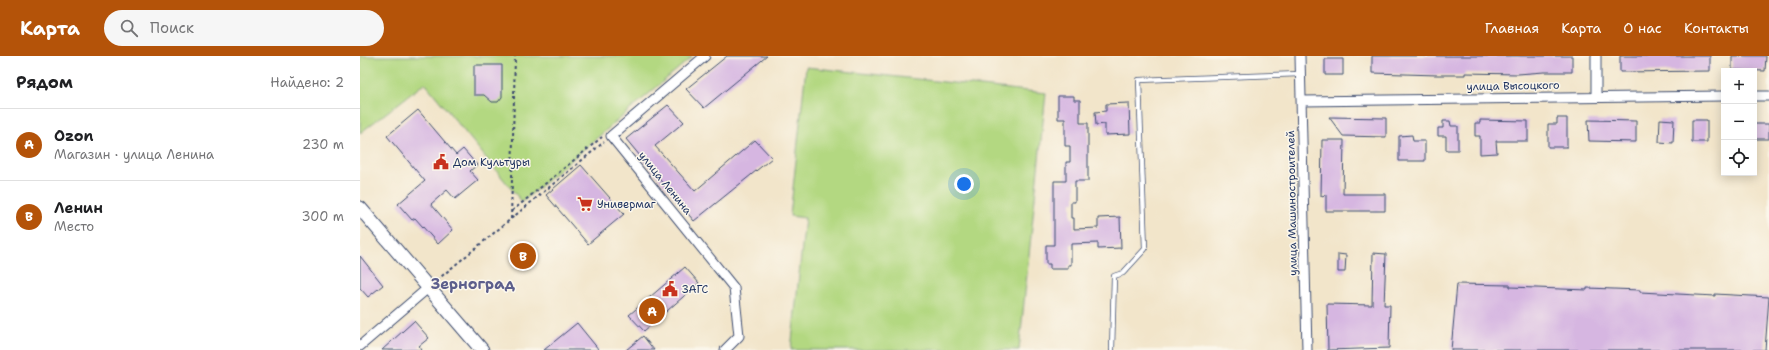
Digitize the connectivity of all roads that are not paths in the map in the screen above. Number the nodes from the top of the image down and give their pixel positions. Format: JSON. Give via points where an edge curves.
{"nodes":[{"id":1,"x":705,"y":56,"type":"edge"},
{"id":2,"x":1300,"y":56,"type":"edge"},
{"id":3,"x":1596,"y":56,"type":"edge"},
{"id":4,"x":1301,"y":74,"type":"junction"},
{"id":5,"x":1721,"y":96,"type":"edge"},
{"id":6,"x":1757,"y":96,"type":"edge"},
{"id":7,"x":1769,"y":96,"type":"edge"},
{"id":8,"x":1596,"y":97,"type":"junction"},
{"id":9,"x":1302,"y":100,"type":"junction"},
{"id":10,"x":360,"y":208,"type":"edge"},
{"id":11,"x":428,"y":288,"type":"junction"},
{"id":12,"x":360,"y":346,"type":"edge"},
{"id":13,"x":482,"y":350,"type":"edge"},
{"id":14,"x":724,"y":350,"type":"edge"},
{"id":15,"x":1112,"y":350,"type":"edge"},
{"id":16,"x":1307,"y":350,"type":"edge"}],
"edges":[{"from":1,"to":14,"type":"street","name":"улица Ленина","via":[[611,136],[734,288],[739,336]]},
{"from":2,"to":4,"type":"street","name":"улица Машиностроителей"},
{"from":3,"to":8,"type":"street"},
{"from":4,"to":9,"type":"street","name":"улица Машиностроителей"},
{"from":4,"to":15,"type":"lane","via":[[1139,80],[1145,249],[1123,273],[1114,276]]},
{"from":5,"to":8,"type":"street","name":"улица Высоцкого"},
{"from":6,"to":7,"type":"street"},
{"from":8,"to":9,"type":"street","name":"улица Высоцкого"},
{"from":9,"to":16,"type":"street","name":"улица Машиностроителей"},
{"from":10,"to":11,"type":"street"},
{"from":11,"to":12,"type":"street"},
{"from":11,"to":13,"type":"street"}]}
